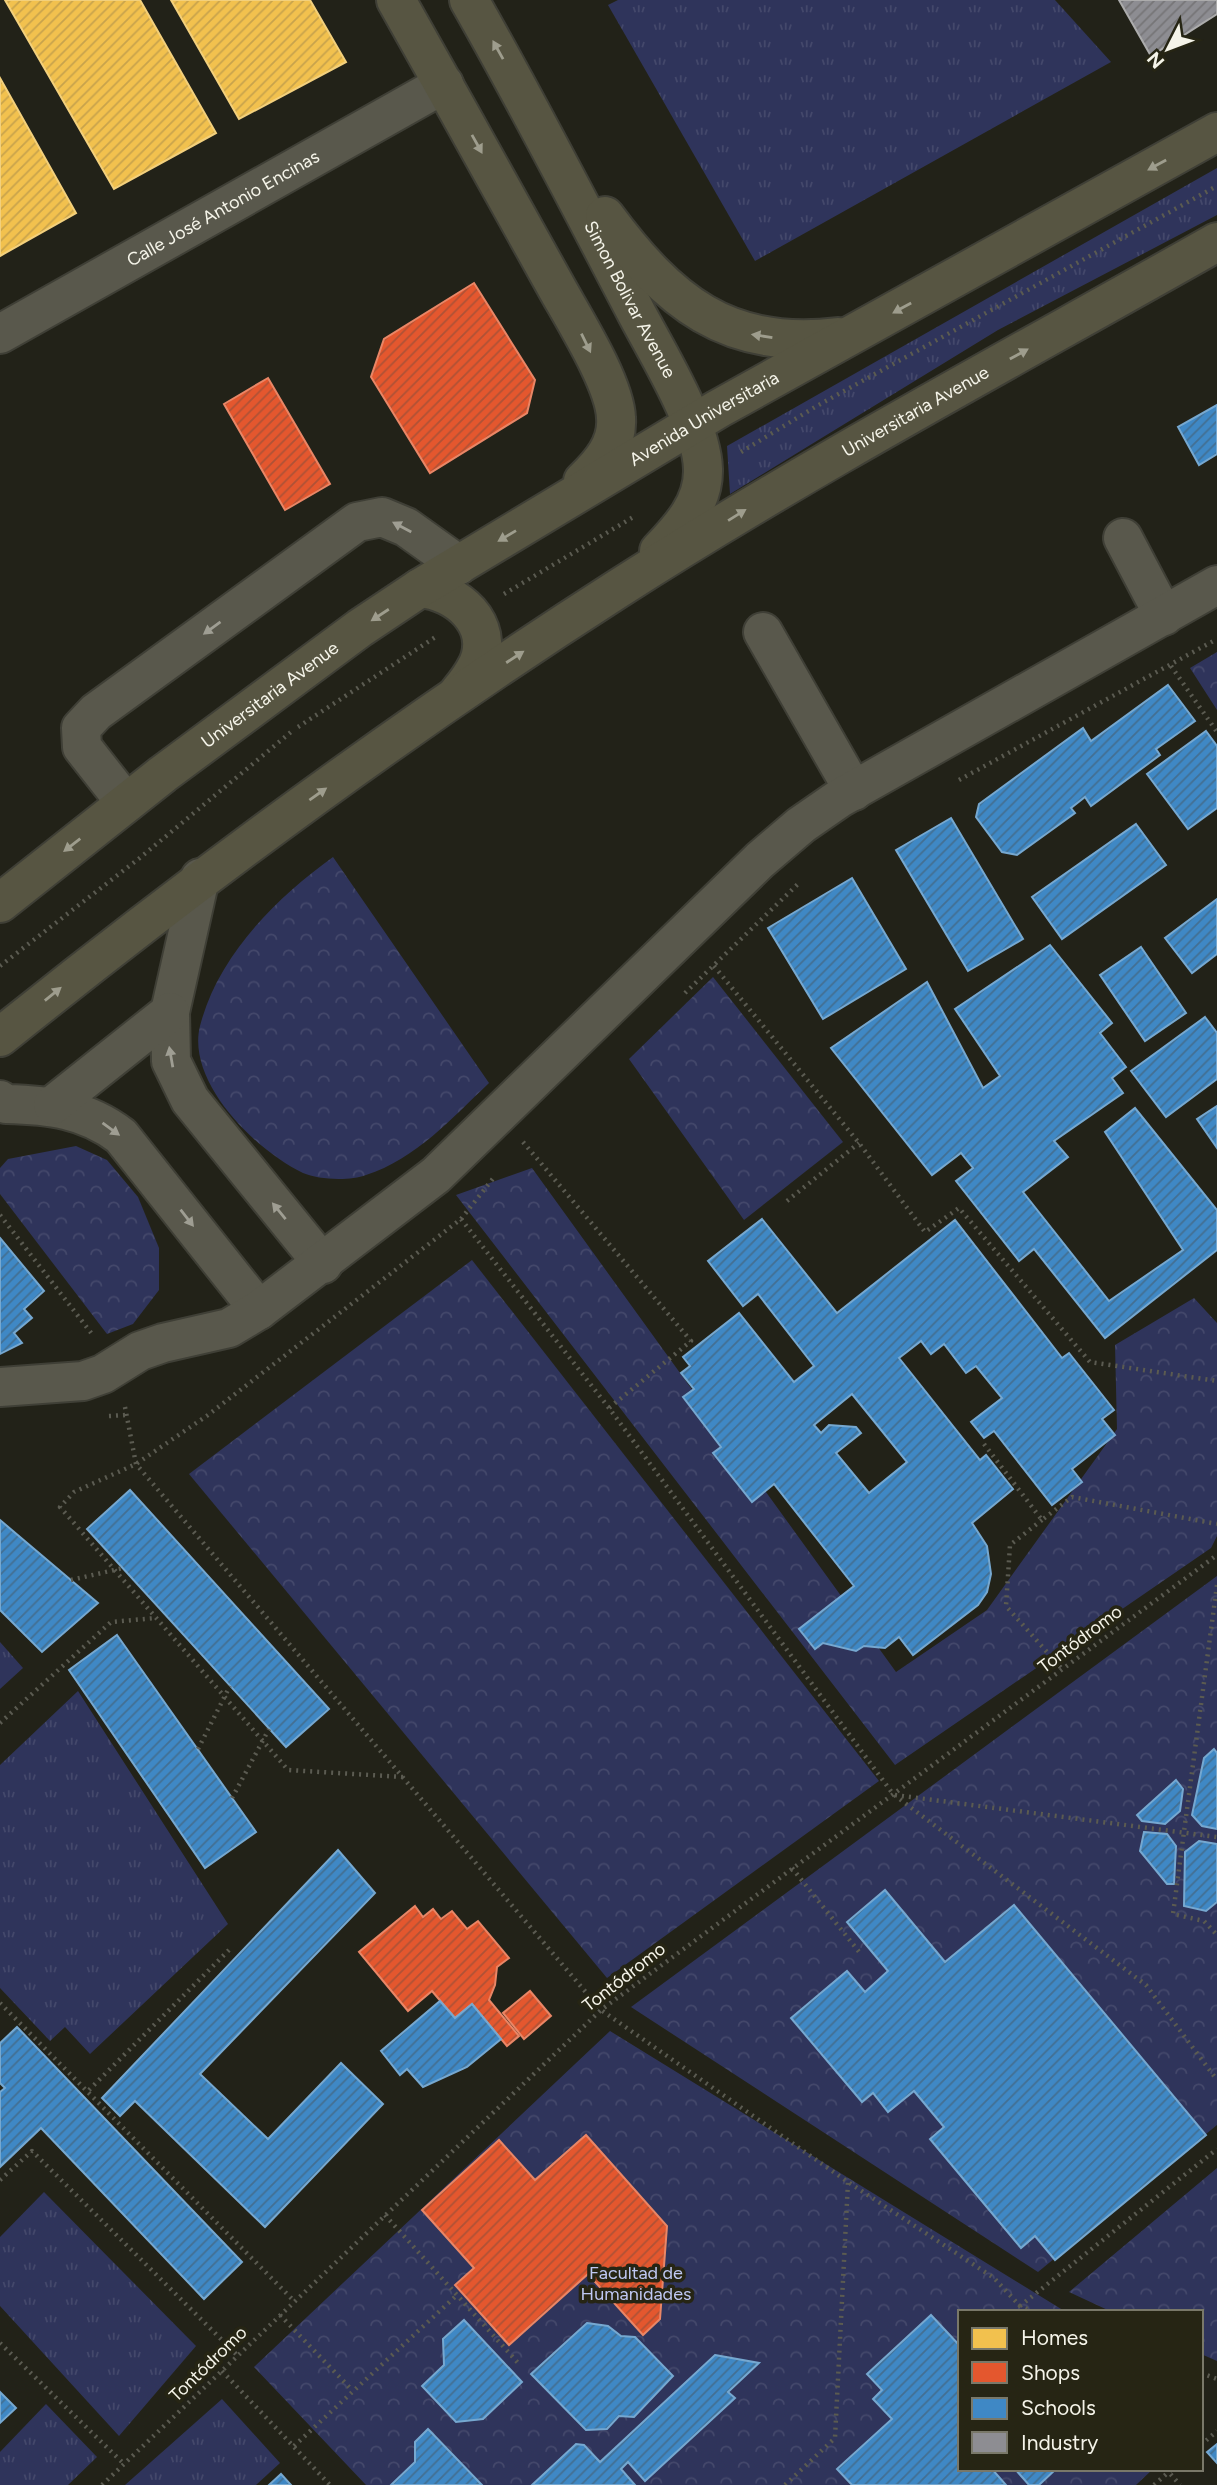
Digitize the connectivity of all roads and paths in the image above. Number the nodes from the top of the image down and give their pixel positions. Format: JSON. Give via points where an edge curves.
{"nodes":[{"id":1,"x":470,"y":0,"type":"edge"},
{"id":2,"x":400,"y":1,"type":"edge"},
{"id":3,"x":444,"y":84,"type":"junction"},
{"id":4,"x":526,"y":100,"type":"junction"},
{"id":5,"x":1217,"y":132,"type":"edge"},
{"id":6,"x":1217,"y":242,"type":"edge"},
{"id":7,"x":0,"y":334,"type":"edge"},
{"id":8,"x":854,"y":335,"type":"junction"},
{"id":9,"x":691,"y":425,"type":"junction"},
{"id":10,"x":556,"y":506,"type":"junction"},
{"id":11,"x":1123,"y":538,"type":"dead end"},
{"id":12,"x":458,"y":565,"type":"junction"},
{"id":13,"x":1217,"y":585,"type":"edge"},
{"id":14,"x":420,"y":588,"type":"junction"},
{"id":15,"x":616,"y":590,"type":"junction"},
{"id":16,"x":1164,"y":615,"type":"junction"},
{"id":17,"x":763,"y":632,"type":"dead end"},
{"id":18,"x":1217,"y":639,"type":"edge"},
{"id":19,"x":1171,"y":666,"type":"junction"},
{"id":20,"x":458,"y":694,"type":"junction"},
{"id":21,"x":1217,"y":732,"type":"edge"},
{"id":22,"x":956,"y":781,"type":"dead end"},
{"id":23,"x":854,"y":791,"type":"junction"},
{"id":24,"x":126,"y":803,"type":"junction"},
{"id":25,"x":808,"y":873,"type":"dead end"},
{"id":26,"x":200,"y":878,"type":"junction"},
{"id":27,"x":0,"y":903,"type":"edge"},
{"id":28,"x":714,"y":967,"type":"junction"},
{"id":29,"x":683,"y":994,"type":"dead end"},
{"id":30,"x":170,"y":1012,"type":"junction"},
{"id":31,"x":0,"y":1037,"type":"edge"},
{"id":32,"x":0,"y":1100,"type":"edge"},
{"id":33,"x":53,"y":1105,"type":"junction"},
{"id":34,"x":532,"y":1132,"type":"dead end"},
{"id":35,"x":523,"y":1141,"type":"junction"},
{"id":36,"x":859,"y":1143,"type":"junction"},
{"id":37,"x":515,"y":1151,"type":"dead end"},
{"id":38,"x":500,"y":1170,"type":"dead end"},
{"id":39,"x":787,"y":1201,"type":"dead end"},
{"id":40,"x":0,"y":1215,"type":"edge"},
{"id":41,"x":461,"y":1219,"type":"junction"},
{"id":42,"x":323,"y":1264,"type":"junction"},
{"id":43,"x":259,"y":1310,"type":"junction"},
{"id":44,"x":117,"y":1366,"type":"junction"},
{"id":45,"x":1217,"y":1381,"type":"edge"},
{"id":46,"x":0,"y":1387,"type":"edge"},
{"id":47,"x":608,"y":1408,"type":"junction"},
{"id":48,"x":984,"y":1444,"type":"dead end"},
{"id":49,"x":136,"y":1464,"type":"junction"},
{"id":50,"x":1042,"y":1520,"type":"junction"},
{"id":51,"x":1217,"y":1524,"type":"edge"},
{"id":52,"x":1217,"y":1555,"type":"edge"},
{"id":53,"x":123,"y":1568,"type":"dead end"},
{"id":54,"x":71,"y":1580,"type":"dead end"},
{"id":55,"x":1217,"y":1585,"type":"edge"},
{"id":56,"x":1216,"y":1606,"type":"edge"},
{"id":57,"x":156,"y":1618,"type":"junction"},
{"id":58,"x":1063,"y":1670,"type":"junction"},
{"id":59,"x":230,"y":1686,"type":"dead end"},
{"id":60,"x":0,"y":1723,"type":"edge"},
{"id":61,"x":269,"y":1729,"type":"dead end"},
{"id":62,"x":198,"y":1749,"type":"dead end"},
{"id":63,"x":403,"y":1777,"type":"junction"},
{"id":64,"x":894,"y":1794,"type":"junction"},
{"id":65,"x":232,"y":1798,"type":"dead end"},
{"id":66,"x":1184,"y":1833,"type":"junction"},
{"id":67,"x":1217,"y":1837,"type":"edge"},
{"id":68,"x":792,"y":1868,"type":"junction"},
{"id":69,"x":1217,"y":1935,"type":"edge"},
{"id":70,"x":230,"y":1949,"type":"dead end"},
{"id":71,"x":860,"y":1953,"type":"dead end"},
{"id":72,"x":0,"y":2003,"type":"edge"},
{"id":73,"x":601,"y":2010,"type":"junction"},
{"id":74,"x":1217,"y":2080,"type":"edge"},
{"id":75,"x":89,"y":2090,"type":"junction"},
{"id":76,"x":1217,"y":2149,"type":"edge"},
{"id":77,"x":0,"y":2180,"type":"edge"},
{"id":78,"x":848,"y":2182,"type":"junction"},
{"id":79,"x":385,"y":2215,"type":"junction"},
{"id":80,"x":457,"y":2295,"type":"junction"},
{"id":81,"x":295,"y":2302,"type":"junction"},
{"id":82,"x":1020,"y":2306,"type":"junction"},
{"id":83,"x":1023,"y":2310,"type":"edge"},
{"id":84,"x":1029,"y":2310,"type":"edge"},
{"id":85,"x":280,"y":2315,"type":"junction"},
{"id":86,"x":0,"y":2343,"type":"edge"},
{"id":87,"x":238,"y":2356,"type":"junction"},
{"id":88,"x":519,"y":2364,"type":"dead end"},
{"id":89,"x":222,"y":2371,"type":"junction"},
{"id":90,"x":352,"y":2390,"type":"junction"},
{"id":91,"x":1217,"y":2431,"type":"edge"},
{"id":92,"x":1203,"y":2443,"type":"edge"},
{"id":93,"x":294,"y":2446,"type":"junction"},
{"id":94,"x":124,"y":2464,"type":"junction"},
{"id":95,"x":1168,"y":2471,"type":"edge"},
{"id":96,"x":102,"y":2485,"type":"edge"},
{"id":97,"x":330,"y":2485,"type":"edge"},
{"id":98,"x":785,"y":2485,"type":"edge"},
{"id":99,"x":1154,"y":2485,"type":"edge"}],
"edges":[{"from":4,"to":1,"type":"main road","name":"Simon Bolivar Avenue","one_way":true},
{"from":2,"to":3,"type":"main road"},
{"from":3,"to":7,"type":"street","name":"Calle José Antonio Encinas"},
{"from":3,"to":10,"type":"main road","one_way":true,"via":[[582,333],[615,406],[611,446]]},
{"from":8,"to":4,"type":"main road","one_way":true,"via":[[793,340],[760,337],[724,324],[683,300],[628,246]]},
{"from":4,"to":9,"type":"main road","name":"Simon Bolivar Avenue"},
{"from":5,"to":8,"type":"main road","one_way":true},
{"from":15,"to":6,"type":"main road","name":"Universitaria Avenue","one_way":true,"via":[[787,485]]},
{"from":8,"to":9,"type":"main road","name":"Avenida Universitaria"},
{"from":9,"to":10,"type":"main road","name":"Avenida Universitaria"},
{"from":9,"to":15,"type":"main road","name":"Simon Bolivar Avenue","via":[[703,466],[696,504],[659,551]]},
{"from":10,"to":12,"type":"main road","name":"Universitaria Avenue","one_way":true},
{"from":11,"to":16,"type":"street"},
{"from":12,"to":14,"type":"main road","name":"Universitaria Avenue"},
{"from":12,"to":24,"type":"street","one_way":true,"via":[[406,527],[382,517],[346,530],[96,712],[81,728],[82,747]]},
{"from":13,"to":16,"type":"street"},
{"from":14,"to":20,"type":"main road","via":[[453,597],[477,622],[481,655]]},
{"from":14,"to":24,"type":"main road","name":"Universitaria Avenue","one_way":true},
{"from":20,"to":15,"type":"main road","one_way":true},
{"from":16,"to":23,"type":"street"},
{"from":17,"to":23,"type":"street"},
{"from":18,"to":19,"type":"path"},
{"from":19,"to":21,"type":"path"},
{"from":19,"to":22,"type":"path"},
{"from":26,"to":20,"type":"main road","one_way":true},
{"from":23,"to":42,"type":"street","via":[[801,825],[760,860],[444,1168]]},
{"from":24,"to":27,"type":"main road","name":"Universitaria Avenue","one_way":true},
{"from":25,"to":28,"type":"path"},
{"from":26,"to":30,"type":"street"},
{"from":31,"to":26,"type":"main road","one_way":true},
{"from":28,"to":29,"type":"path"},
{"from":28,"to":36,"type":"path"},
{"from":30,"to":33,"type":"street"},
{"from":42,"to":30,"type":"street","one_way":true,"via":[[190,1100],[171,1061]]},
{"from":32,"to":33,"type":"street"},
{"from":33,"to":43,"type":"street","one_way":true,"via":[[98,1120],[121,1136]]},
{"from":34,"to":35,"type":"path"},
{"from":35,"to":37,"type":"path"},
{"from":35,"to":47,"type":"path","via":[[691,1342]]},
{"from":36,"to":39,"type":"path"},
{"from":36,"to":45,"type":"path","via":[[925,1232],[958,1208],[1090,1362]]},
{"from":38,"to":41,"type":"path"},
{"from":40,"to":44,"type":"path"},
{"from":41,"to":47,"type":"path"},
{"from":41,"to":49,"type":"path","via":[[208,1415]]},
{"from":42,"to":43,"type":"street"},
{"from":43,"to":44,"type":"street","via":[[229,1328],[163,1343]]},
{"from":44,"to":46,"type":"street","via":[[83,1381]]},
{"from":44,"to":49,"type":"path"},
{"from":47,"to":64,"type":"path"},
{"from":48,"to":50,"type":"path"},
{"from":49,"to":57,"type":"path","via":[[74,1492],[61,1507]]},
{"from":49,"to":63,"type":"path"},
{"from":50,"to":51,"type":"path","via":[[1072,1497]]},
{"from":50,"to":58,"type":"path","via":[[1010,1545],[1006,1606]]},
{"from":52,"to":58,"type":"path","name":"Tontódromo"},
{"from":53,"to":54,"type":"path","bridge":true},
{"from":55,"to":56,"type":"path"},
{"from":56,"to":66,"type":"path"},
{"from":57,"to":60,"type":"path","via":[[111,1622]]},
{"from":57,"to":63,"type":"path","via":[[288,1770]]},
{"from":58,"to":64,"type":"path","name":"Tontódromo"},
{"from":59,"to":62,"type":"path","bridge":true},
{"from":61,"to":65,"type":"path","bridge":true},
{"from":63,"to":73,"type":"path"},
{"from":64,"to":66,"type":"path"},
{"from":64,"to":68,"type":"path","name":"Tontódromo"},
{"from":64,"to":74,"type":"path","via":[[1146,1985]]},
{"from":66,"to":67,"type":"path"},
{"from":66,"to":69,"type":"path","via":[[1172,1914],[1204,1921]]},
{"from":68,"to":71,"type":"path"},
{"from":68,"to":73,"type":"path","name":"Tontódromo"},
{"from":70,"to":75,"type":"path"},
{"from":72,"to":75,"type":"path"},
{"from":73,"to":78,"type":"path"},
{"from":73,"to":79,"type":"path","name":"Tontódromo"},
{"from":75,"to":81,"type":"path"},
{"from":76,"to":82,"type":"path"},
{"from":77,"to":87,"type":"path","via":[[32,2151]]},
{"from":78,"to":82,"type":"path","via":[[994,2278]]},
{"from":78,"to":98,"type":"path","via":[[835,2438]]},
{"from":79,"to":80,"type":"path"},
{"from":79,"to":81,"type":"path","name":"Tontódromo"},
{"from":80,"to":88,"type":"path"},
{"from":80,"to":90,"type":"path"},
{"from":81,"to":85,"type":"path","name":"Tontódromo"},
{"from":82,"to":83,"type":"path"},
{"from":82,"to":84,"type":"path"},
{"from":85,"to":87,"type":"path","name":"Tontódromo"},
{"from":85,"to":90,"type":"path"},
{"from":86,"to":94,"type":"path"},
{"from":87,"to":89,"type":"path","name":"Tontódromo"},
{"from":89,"to":93,"type":"path"},
{"from":89,"to":94,"type":"path","name":"Tontódromo"},
{"from":90,"to":93,"type":"path"},
{"from":91,"to":92,"type":"path"},
{"from":93,"to":97,"type":"path"},
{"from":94,"to":96,"type":"path","name":"Tontódromo"},
{"from":95,"to":99,"type":"path"}]}
